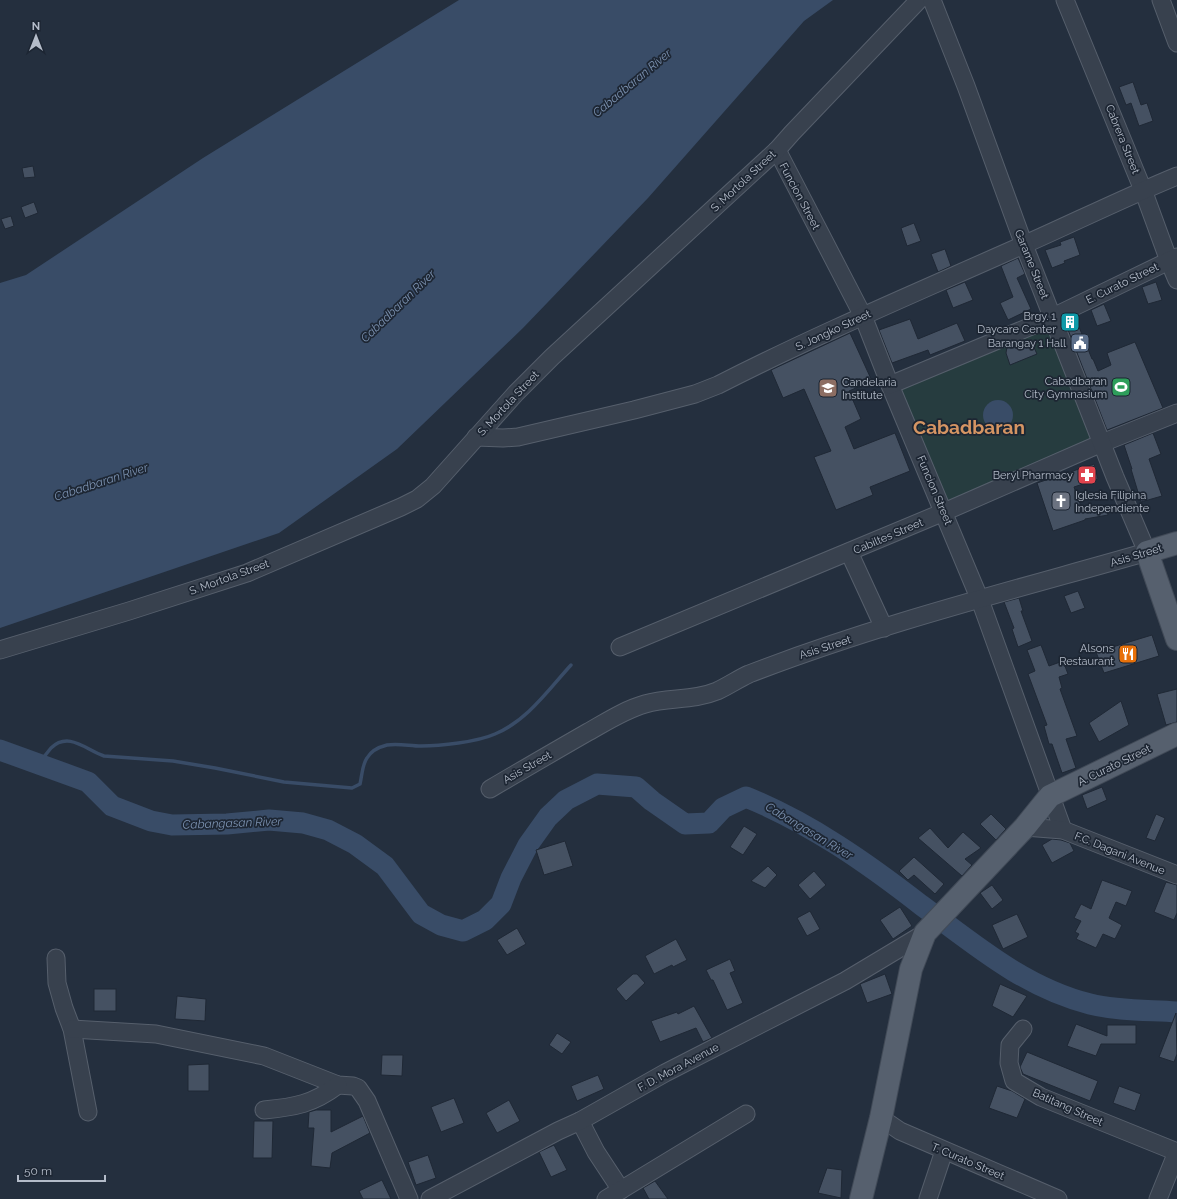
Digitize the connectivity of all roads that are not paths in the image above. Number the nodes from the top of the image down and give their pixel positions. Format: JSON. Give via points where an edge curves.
{"nodes":[{"id":1,"x":919,"y":0,"type":"edge"},
{"id":2,"x":932,"y":0,"type":"edge"},
{"id":3,"x":1065,"y":0,"type":"edge"},
{"id":4,"x":1161,"y":0,"type":"edge"},
{"id":5,"x":1177,"y":43,"type":"edge"},
{"id":6,"x":777,"y":150,"type":"junction"},
{"id":7,"x":1177,"y":176,"type":"edge"},
{"id":8,"x":1144,"y":190,"type":"junction"},
{"id":9,"x":1024,"y":245,"type":"junction"},
{"id":10,"x":1173,"y":259,"type":"edge"},
{"id":11,"x":1177,"y":280,"type":"edge"},
{"id":12,"x":863,"y":316,"type":"junction"},
{"id":13,"x":1053,"y":316,"type":"junction"},
{"id":14,"x":890,"y":385,"type":"junction"},
{"id":15,"x":1177,"y":413,"type":"edge"},
{"id":16,"x":476,"y":437,"type":"junction"},
{"id":17,"x":1102,"y":443,"type":"junction"},
{"id":18,"x":944,"y":512,"type":"junction"},
{"id":19,"x":1177,"y":542,"type":"edge"},
{"id":20,"x":849,"y":552,"type":"junction"},
{"id":21,"x":1147,"y":552,"type":"junction"},
{"id":22,"x":980,"y":600,"type":"junction"},
{"id":23,"x":1175,"y":627,"type":"edge"},
{"id":24,"x":884,"y":628,"type":"junction"},
{"id":25,"x":620,"y":648,"type":"dead end"},
{"id":26,"x":0,"y":650,"type":"edge"},
{"id":27,"x":1177,"y":734,"type":"edge"},
{"id":28,"x":490,"y":789,"type":"dead end"},
{"id":29,"x":1050,"y":796,"type":"junction"},
{"id":30,"x":1025,"y":827,"type":"junction"},
{"id":31,"x":1063,"y":830,"type":"junction"},
{"id":32,"x":1177,"y":875,"type":"edge"},
{"id":33,"x":932,"y":924,"type":"junction"},
{"id":34,"x":56,"y":958,"type":"dead end"},
{"id":35,"x":884,"y":958,"type":"junction"},
{"id":36,"x":909,"y":983,"type":"junction"},
{"id":37,"x":72,"y":1029,"type":"junction"},
{"id":38,"x":1023,"y":1029,"type":"dead end"},
{"id":39,"x":338,"y":1085,"type":"junction"},
{"id":40,"x":264,"y":1110,"type":"dead end"},
{"id":41,"x":88,"y":1112,"type":"dead end"},
{"id":42,"x":746,"y":1114,"type":"dead end"},
{"id":43,"x":580,"y":1120,"type":"junction"},
{"id":44,"x":879,"y":1127,"type":"junction"},
{"id":45,"x":944,"y":1150,"type":"junction"},
{"id":46,"x":1177,"y":1152,"type":"edge"},
{"id":47,"x":621,"y":1190,"type":"junction"},
{"id":48,"x":409,"y":1199,"type":"edge"},
{"id":49,"x":430,"y":1199,"type":"edge"},
{"id":50,"x":606,"y":1199,"type":"edge"},
{"id":51,"x":861,"y":1199,"type":"edge"},
{"id":52,"x":928,"y":1199,"type":"edge"},
{"id":53,"x":1058,"y":1199,"type":"edge"},
{"id":54,"x":1158,"y":1199,"type":"edge"}],
"edges":[{"from":1,"to":6,"type":"street","name":"S. Mortola Street"},
{"from":2,"to":9,"type":"street","name":"Garame Street"},
{"from":3,"to":8,"type":"street","name":"Cabrera Street"},
{"from":4,"to":5,"type":"street"},
{"from":6,"to":12,"type":"street","name":"Funcion Street"},
{"from":6,"to":16,"type":"street","name":"S. Mortola Street","via":[[552,357]]},
{"from":7,"to":8,"type":"street","name":"S. Jongko Street"},
{"from":8,"to":9,"type":"street","name":"S. Jongko Street"},
{"from":8,"to":10,"type":"street","name":"Cabrera Street"},
{"from":9,"to":12,"type":"street","name":"S. Jongko Street"},
{"from":9,"to":13,"type":"street","name":"Garame Street"},
{"from":10,"to":11,"type":"street","name":"Cabrera Street"},
{"from":10,"to":13,"type":"street","name":"E. Curato Street"},
{"from":12,"to":14,"type":"street","name":"Funcion Street"},
{"from":12,"to":16,"type":"street","name":"S. Jongko Street","via":[[695,394],[518,436]]},
{"from":13,"to":14,"type":"street","name":"E. Curato Street"},
{"from":13,"to":17,"type":"street","name":"Garame Street"},
{"from":14,"to":18,"type":"street","name":"Funcion Street"},
{"from":15,"to":17,"type":"street","name":"Cabiltes Street"},
{"from":16,"to":26,"type":"street","name":"S. Mortola Street","via":[[433,486],[417,499],[401,507],[246,573]]},
{"from":17,"to":18,"type":"street","name":"Cabiltes Street"},
{"from":17,"to":21,"type":"street","name":"Garame Street"},
{"from":18,"to":20,"type":"street","name":"Cabiltes Street"},
{"from":18,"to":22,"type":"street","name":"Funcion Street"},
{"from":19,"to":21,"type":"main road","name":"Asis Street"},
{"from":20,"to":24,"type":"street"},
{"from":20,"to":25,"type":"street","name":"Cabiltes Street"},
{"from":21,"to":22,"type":"street","name":"Asis Street"},
{"from":21,"to":23,"type":"main road","name":"Garame Street"},
{"from":22,"to":24,"type":"street","name":"Asis Street"},
{"from":22,"to":29,"type":"street","name":"Funcion Street"},
{"from":24,"to":28,"type":"street","name":"Asis Street","via":[[746,675],[705,695],[664,700],[624,712]]},
{"from":27,"to":29,"type":"main road","name":"A. Curato Street"},
{"from":29,"to":30,"type":"main road"},
{"from":29,"to":31,"type":"street","name":"Funcion Street"},
{"from":30,"to":31,"type":"street","name":"F.C. Dagani Avenue"},
{"from":30,"to":33,"type":"main road"},
{"from":31,"to":32,"type":"street","name":"F.C. Dagani Avenue"},
{"from":33,"to":35,"type":"street","name":"F. D. Mora Avenue"},
{"from":33,"to":36,"type":"main road","via":[[912,969]]},
{"from":34,"to":37,"type":"street","via":[[57,983]]},
{"from":35,"to":36,"type":"street","via":[[894,959],[901,964]]},
{"from":35,"to":43,"type":"street","name":"F. D. Mora Avenue"},
{"from":36,"to":44,"type":"main road"},
{"from":37,"to":39,"type":"street","via":[[156,1034],[264,1056]]},
{"from":37,"to":41,"type":"street"},
{"from":38,"to":46,"type":"street","name":"Batitang Street","via":[[1010,1045],[1009,1063],[1014,1081],[1041,1097]]},
{"from":39,"to":40,"type":"street","via":[[308,1103]]},
{"from":39,"to":48,"type":"street","via":[[358,1088],[367,1101]]},
{"from":42,"to":47,"type":"street"},
{"from":43,"to":47,"type":"street","via":[[596,1152]]},
{"from":43,"to":49,"type":"street","name":"F. D. Mora Avenue"},
{"from":44,"to":45,"type":"street","name":"T. Curato Street","via":[[900,1131]]},
{"from":44,"to":51,"type":"main road"},
{"from":45,"to":52,"type":"street"},
{"from":45,"to":53,"type":"street","name":"T. Curato Street"},
{"from":46,"to":54,"type":"street"},
{"from":47,"to":50,"type":"street"}]}
